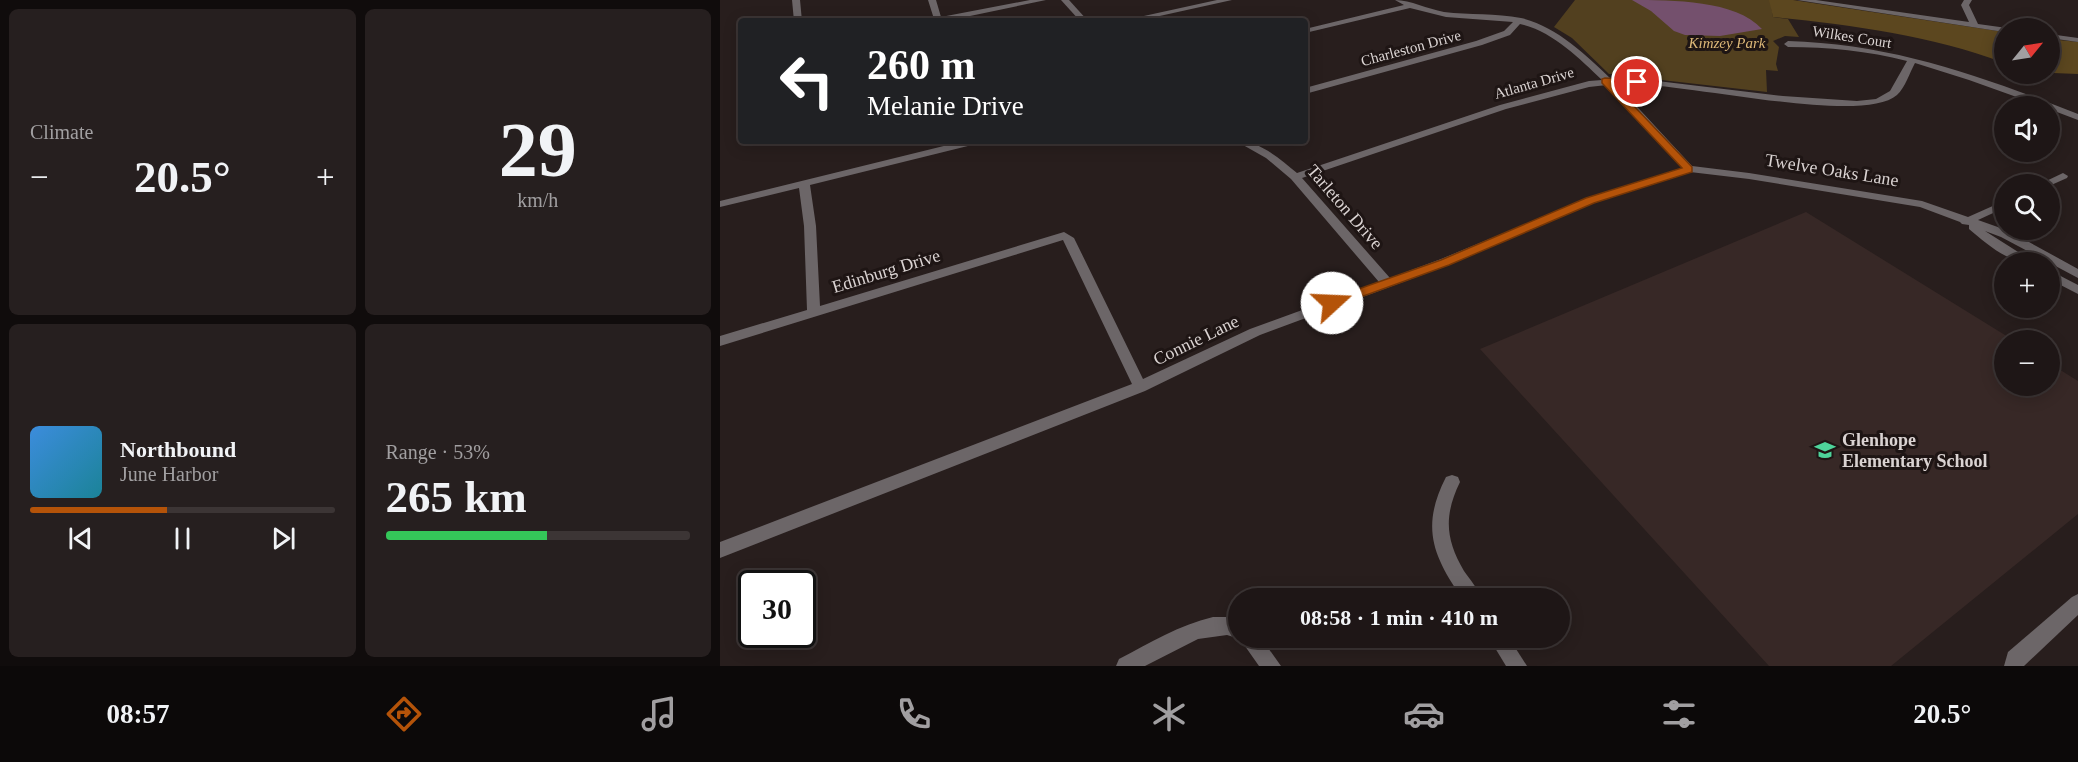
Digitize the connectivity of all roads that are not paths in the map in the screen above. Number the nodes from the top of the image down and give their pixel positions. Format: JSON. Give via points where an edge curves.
{"nodes":[{"id":1,"x":796,"y":0,"type":"edge"},
{"id":2,"x":932,"y":0,"type":"edge"},
{"id":3,"x":1042,"y":0,"type":"edge"},
{"id":4,"x":1065,"y":0,"type":"edge"},
{"id":5,"x":1228,"y":0,"type":"edge"},
{"id":6,"x":1399,"y":0,"type":"edge"},
{"id":7,"x":1801,"y":0,"type":"edge"},
{"id":8,"x":1968,"y":0,"type":"edge"},
{"id":9,"x":1195,"y":3,"type":"edge"},
{"id":10,"x":1410,"y":6,"type":"junction"},
{"id":11,"x":798,"y":18,"type":"edge"},
{"id":12,"x":935,"y":18,"type":"edge"},
{"id":13,"x":951,"y":18,"type":"edge"},
{"id":14,"x":1081,"y":18,"type":"edge"},
{"id":15,"x":1137,"y":18,"type":"edge"},
{"id":16,"x":1519,"y":20,"type":"junction"},
{"id":17,"x":1975,"y":26,"type":"junction"},
{"id":18,"x":1994,"y":29,"type":"edge"},
{"id":19,"x":1308,"y":30,"type":"edge"},
{"id":20,"x":2060,"y":38,"type":"edge"},
{"id":21,"x":2078,"y":40,"type":"edge"},
{"id":22,"x":1788,"y":44,"type":"dead end"},
{"id":23,"x":1912,"y":61,"type":"junction"},
{"id":24,"x":1605,"y":81,"type":"junction"},
{"id":25,"x":1308,"y":90,"type":"edge"},
{"id":26,"x":2078,"y":117,"type":"edge"},
{"id":27,"x":964,"y":144,"type":"edge"},
{"id":28,"x":1247,"y":144,"type":"edge"},
{"id":29,"x":1689,"y":169,"type":"junction"},
{"id":30,"x":2063,"y":176,"type":"dead end"},
{"id":31,"x":1295,"y":177,"type":"junction"},
{"id":32,"x":2060,"y":177,"type":"edge"},
{"id":33,"x":804,"y":183,"type":"junction"},
{"id":34,"x":720,"y":204,"type":"edge"},
{"id":35,"x":1994,"y":209,"type":"edge"},
{"id":36,"x":1966,"y":222,"type":"junction"},
{"id":37,"x":2010,"y":252,"type":"edge"},
{"id":38,"x":2078,"y":274,"type":"edge"},
{"id":39,"x":2060,"y":280,"type":"edge"},
{"id":40,"x":1387,"y":283,"type":"junction"},
{"id":41,"x":2078,"y":290,"type":"edge"},
{"id":42,"x":814,"y":312,"type":"junction"},
{"id":43,"x":720,"y":341,"type":"edge"},
{"id":44,"x":1140,"y":387,"type":"junction"},
{"id":45,"x":1452,"y":482,"type":"dead end"},
{"id":46,"x":720,"y":550,"type":"edge"},
{"id":47,"x":1466,"y":588,"type":"edge"},
{"id":48,"x":2078,"y":603,"type":"edge"},
{"id":49,"x":1228,"y":626,"type":"edge"},
{"id":50,"x":1257,"y":648,"type":"edge"},
{"id":51,"x":1505,"y":648,"type":"edge"},
{"id":52,"x":1126,"y":666,"type":"edge"},
{"id":53,"x":1271,"y":666,"type":"edge"},
{"id":54,"x":1517,"y":666,"type":"edge"},
{"id":55,"x":2014,"y":666,"type":"edge"}],
"edges":[{"from":1,"to":11,"type":"street"},
{"from":2,"to":12,"type":"street"},
{"from":3,"to":13,"type":"street"},
{"from":4,"to":14,"type":"street"},
{"from":5,"to":9,"type":"street"},
{"from":6,"to":10,"type":"street"},
{"from":7,"to":17,"type":"street"},
{"from":8,"to":17,"type":"street","via":[[1965,5]]},
{"from":9,"to":15,"type":"street"},
{"from":10,"to":16,"type":"street"},
{"from":10,"to":19,"type":"street"},
{"from":16,"to":24,"type":"street","via":[[1554,33]]},
{"from":16,"to":25,"type":"street","name":"Charleston Drive","via":[[1496,37]]},
{"from":17,"to":18,"type":"street"},
{"from":20,"to":21,"type":"street"},
{"from":22,"to":23,"type":"street","name":"Wilkes Court","via":[[1833,45]]},
{"from":23,"to":24,"type":"street","name":"Atlanta Drive","via":[[1894,93],[1878,101],[1857,104],[1649,82]]},
{"from":23,"to":26,"type":"street","name":"Wilkes Court"},
{"from":24,"to":29,"type":"street"},
{"from":24,"to":31,"type":"street","name":"Atlanta Drive","via":[[1503,107]]},
{"from":27,"to":33,"type":"street"},
{"from":28,"to":31,"type":"street","name":"Tarleton Drive","via":[[1270,156]]},
{"from":29,"to":36,"type":"street","name":"Twelve Oaks Lane","via":[[1899,198]]},
{"from":29,"to":40,"type":"street","name":"Connie Lane","via":[[1590,201]]},
{"from":30,"to":32,"type":"street"},
{"from":31,"to":40,"type":"street","name":"Tarleton Drive"},
{"from":33,"to":34,"type":"street"},
{"from":33,"to":42,"type":"street"},
{"from":35,"to":36,"type":"street"},
{"from":36,"to":37,"type":"street","name":"Twelve Oaks Lane"},
{"from":36,"to":38,"type":"street","name":"Twelve Oaks Lane","via":[[2005,234]]},
{"from":39,"to":41,"type":"street"},
{"from":40,"to":44,"type":"street","name":"Connie Lane","via":[[1255,332]]},
{"from":42,"to":43,"type":"street","name":"Edinburg Drive"},
{"from":42,"to":44,"type":"street","name":"Edinburg Drive","via":[[1064,237],[1068,238]]},
{"from":44,"to":46,"type":"street","name":"Connie Lane"},
{"from":45,"to":47,"type":"street","via":[[1440,508],[1441,534],[1449,560]]},
{"from":48,"to":55,"type":"street","via":[[2015,659]]},
{"from":49,"to":52,"type":"street","via":[[1218,623],[1202,627]]},
{"from":50,"to":53,"type":"street"},
{"from":51,"to":54,"type":"street"}]}
